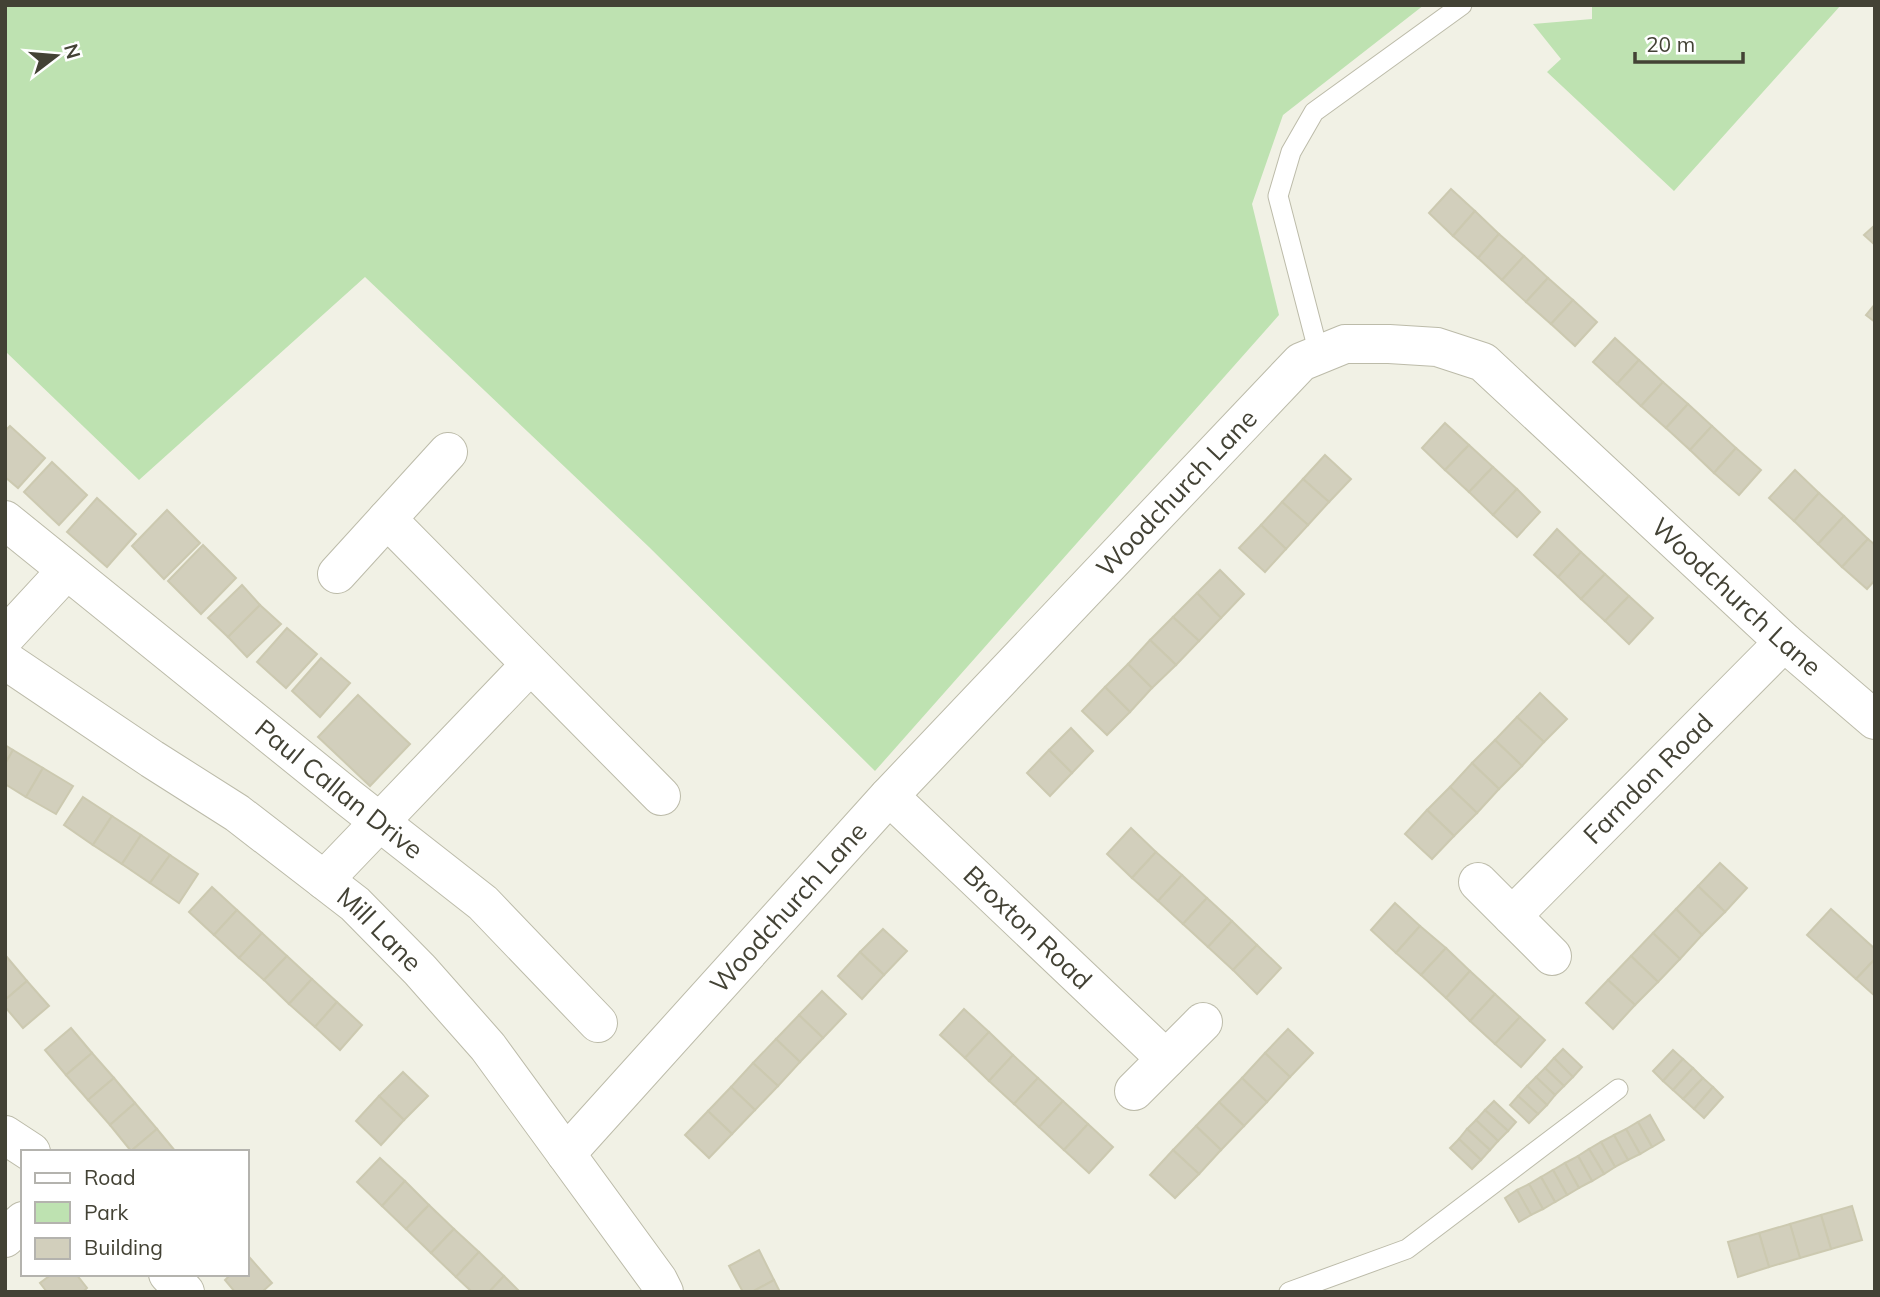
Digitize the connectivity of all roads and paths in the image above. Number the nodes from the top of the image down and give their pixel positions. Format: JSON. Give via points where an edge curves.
{"nodes":[{"id":1,"x":1462,"y":5,"type":"edge"},
{"id":2,"x":1319,"y":354,"type":"junction"},
{"id":3,"x":448,"y":452,"type":"dead end"},
{"id":4,"x":387,"y":519,"type":"junction"},
{"id":5,"x":5,"y":520,"type":"edge"},
{"id":6,"x":66,"y":571,"type":"junction"},
{"id":7,"x":337,"y":575,"type":"dead end"},
{"id":8,"x":5,"y":637,"type":"edge"},
{"id":9,"x":1784,"y":642,"type":"junction"},
{"id":10,"x":5,"y":660,"type":"edge"},
{"id":11,"x":530,"y":665,"type":"junction"},
{"id":12,"x":1875,"y":719,"type":"edge"},
{"id":13,"x":661,"y":796,"type":"dead end"},
{"id":14,"x":889,"y":796,"type":"junction"},
{"id":15,"x":379,"y":823,"type":"junction"},
{"id":16,"x":324,"y":880,"type":"junction"},
{"id":17,"x":1478,"y":882,"type":"dead end"},
{"id":18,"x":1513,"y":916,"type":"junction"},
{"id":19,"x":1552,"y":956,"type":"dead end"},
{"id":20,"x":1203,"y":1022,"type":"dead end"},
{"id":21,"x":598,"y":1023,"type":"dead end"},
{"id":22,"x":1166,"y":1059,"type":"junction"},
{"id":23,"x":1618,"y":1089,"type":"dead end"},
{"id":24,"x":1134,"y":1091,"type":"dead end"},
{"id":25,"x":5,"y":1135,"type":"edge"},
{"id":26,"x":28,"y":1150,"type":"edge"},
{"id":27,"x":566,"y":1154,"type":"junction"},
{"id":28,"x":21,"y":1223,"type":"edge"},
{"id":29,"x":5,"y":1238,"type":"edge"},
{"id":30,"x":170,"y":1276,"type":"edge"},
{"id":31,"x":185,"y":1292,"type":"edge"},
{"id":32,"x":664,"y":1292,"type":"edge"},
{"id":33,"x":1289,"y":1292,"type":"edge"}],
"edges":[{"from":1,"to":2,"type":"lane","via":[[1314,112],[1291,152],[1278,196]]},
{"from":2,"to":9,"type":"street","name":"Woodchurch Lane","via":[[1345,344],[1389,344],[1437,347],[1483,362]]},
{"from":2,"to":14,"type":"street","name":"Woodchurch Lane","via":[[1301,362]]},
{"from":3,"to":4,"type":"street"},
{"from":4,"to":7,"type":"street"},
{"from":4,"to":11,"type":"street"},
{"from":5,"to":6,"type":"street","name":"Paul Callan Drive"},
{"from":6,"to":8,"type":"street"},
{"from":6,"to":15,"type":"street","name":"Paul Callan Drive"},
{"from":9,"to":12,"type":"street","name":"Woodchurch Lane"},
{"from":9,"to":18,"type":"street","name":"Farndon Road"},
{"from":10,"to":16,"type":"street","name":"Mill Lane","via":[[237,813]]},
{"from":11,"to":13,"type":"street"},
{"from":11,"to":15,"type":"street"},
{"from":14,"to":22,"type":"street","name":"Broxton Road"},
{"from":14,"to":27,"type":"street","name":"Woodchurch Lane"},
{"from":15,"to":16,"type":"street"},
{"from":15,"to":21,"type":"street","name":"Paul Callan Drive","via":[[483,903]]},
{"from":16,"to":27,"type":"street","name":"Mill Lane","via":[[355,904],[437,989],[488,1048]]},
{"from":17,"to":18,"type":"street"},
{"from":18,"to":19,"type":"street"},
{"from":20,"to":22,"type":"street"},
{"from":22,"to":24,"type":"street"},
{"from":23,"to":33,"type":"lane","via":[[1407,1249]]},
{"from":25,"to":26,"type":"street"},
{"from":27,"to":32,"type":"street","name":"Mill Lane"},
{"from":28,"to":29,"type":"street"},
{"from":30,"to":31,"type":"street"}]}
